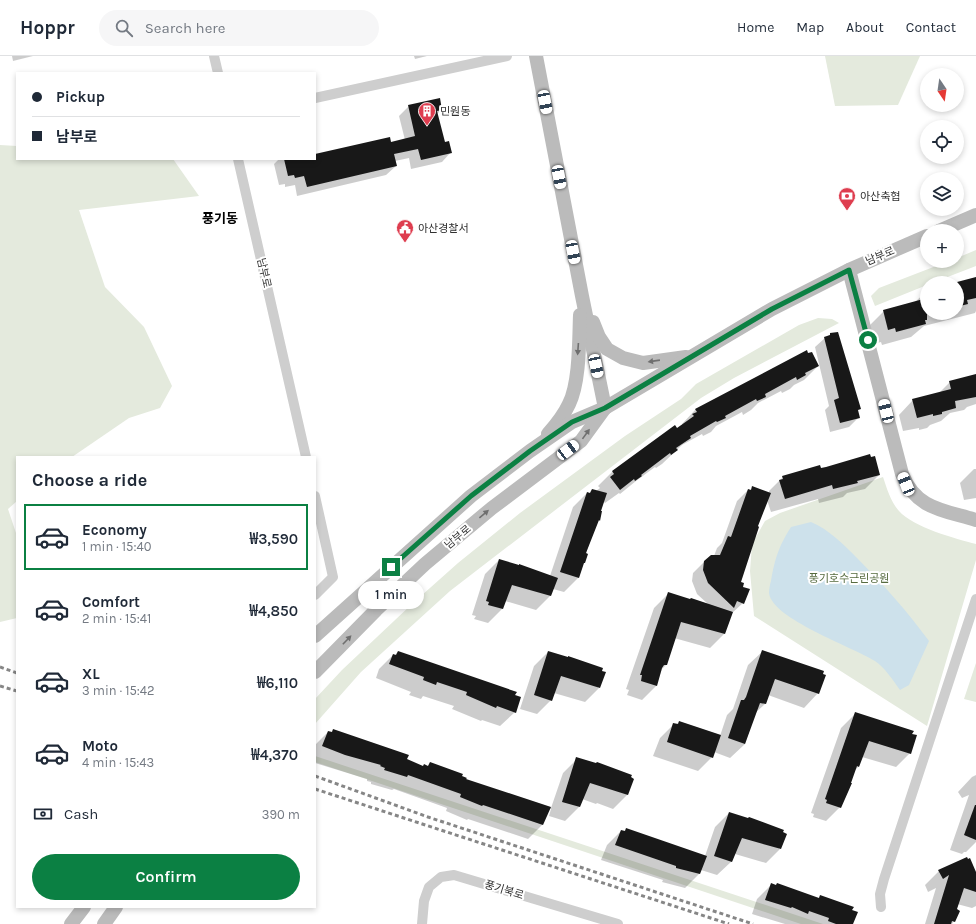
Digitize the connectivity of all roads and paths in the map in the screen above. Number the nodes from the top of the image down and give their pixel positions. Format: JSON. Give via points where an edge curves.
{"nodes":[{"id":1,"x":214,"y":56,"type":"edge"},
{"id":2,"x":507,"y":56,"type":"edge"},
{"id":3,"x":536,"y":56,"type":"edge"},
{"id":4,"x":218,"y":72,"type":"edge"},
{"id":5,"x":316,"y":98,"type":"edge"},
{"id":6,"x":238,"y":160,"type":"edge"},
{"id":7,"x":976,"y":215,"type":"edge"},
{"id":8,"x":955,"y":224,"type":"edge"},
{"id":9,"x":920,"y":239,"type":"edge"},
{"id":10,"x":849,"y":270,"type":"junction"},
{"id":11,"x":582,"y":296,"type":"junction"},
{"id":12,"x":692,"y":356,"type":"junction"},
{"id":13,"x":605,"y":408,"type":"junction"},
{"id":14,"x":539,"y":445,"type":"junction"},
{"id":15,"x":306,"y":456,"type":"edge"},
{"id":16,"x":316,"y":500,"type":"edge"},
{"id":17,"x":976,"y":520,"type":"edge"},
{"id":18,"x":316,"y":594,"type":"edge"},
{"id":19,"x":976,"y":599,"type":"edge"},
{"id":20,"x":316,"y":635,"type":"edge"},
{"id":21,"x":317,"y":670,"type":"edge"},
{"id":22,"x":880,"y":907,"type":"dead end"},
{"id":23,"x":83,"y":908,"type":"edge"},
{"id":24,"x":115,"y":908,"type":"edge"},
{"id":25,"x":71,"y":924,"type":"edge"},
{"id":26,"x":104,"y":924,"type":"edge"},
{"id":27,"x":422,"y":924,"type":"edge"},
{"id":28,"x":618,"y":924,"type":"edge"}],
"edges":[{"from":1,"to":4,"type":"street"},
{"from":2,"to":5,"type":"street"},
{"from":3,"to":11,"type":"main road"},
{"from":6,"to":15,"type":"street","name":"남부로"},
{"from":7,"to":8,"type":"main road"},
{"from":9,"to":10,"type":"main road","name":"남부로"},
{"from":10,"to":12,"type":"main road","name":"남부로","via":[[772,309]]},
{"from":10,"to":17,"type":"main road","via":[[906,484],[923,503]]},
{"from":12,"to":11,"type":"main road","one_way":true,"via":[[643,363],[623,358],[607,348],[599,337]]},
{"from":11,"to":13,"type":"main road"},
{"from":11,"to":14,"type":"main road","one_way":true,"via":[[576,376],[570,403]]},
{"from":12,"to":13,"type":"main road","name":"남부로"},
{"from":13,"to":14,"type":"main road","name":"남부로","via":[[572,422]]},
{"from":21,"to":13,"type":"main road","name":"남부로","one_way":true,"via":[[425,564],[492,508],[581,441]]},
{"from":14,"to":20,"type":"main road","name":"남부로","via":[[471,496]]},
{"from":16,"to":18,"type":"street","via":[[334,577]]},
{"from":19,"to":22,"type":"street","via":[[884,879]]},
{"from":23,"to":25,"type":"main road"},
{"from":24,"to":26,"type":"main road"},
{"from":27,"to":28,"type":"street","name":"풍기북로","via":[[424,901],[429,887],[441,877],[454,876]]}]}
